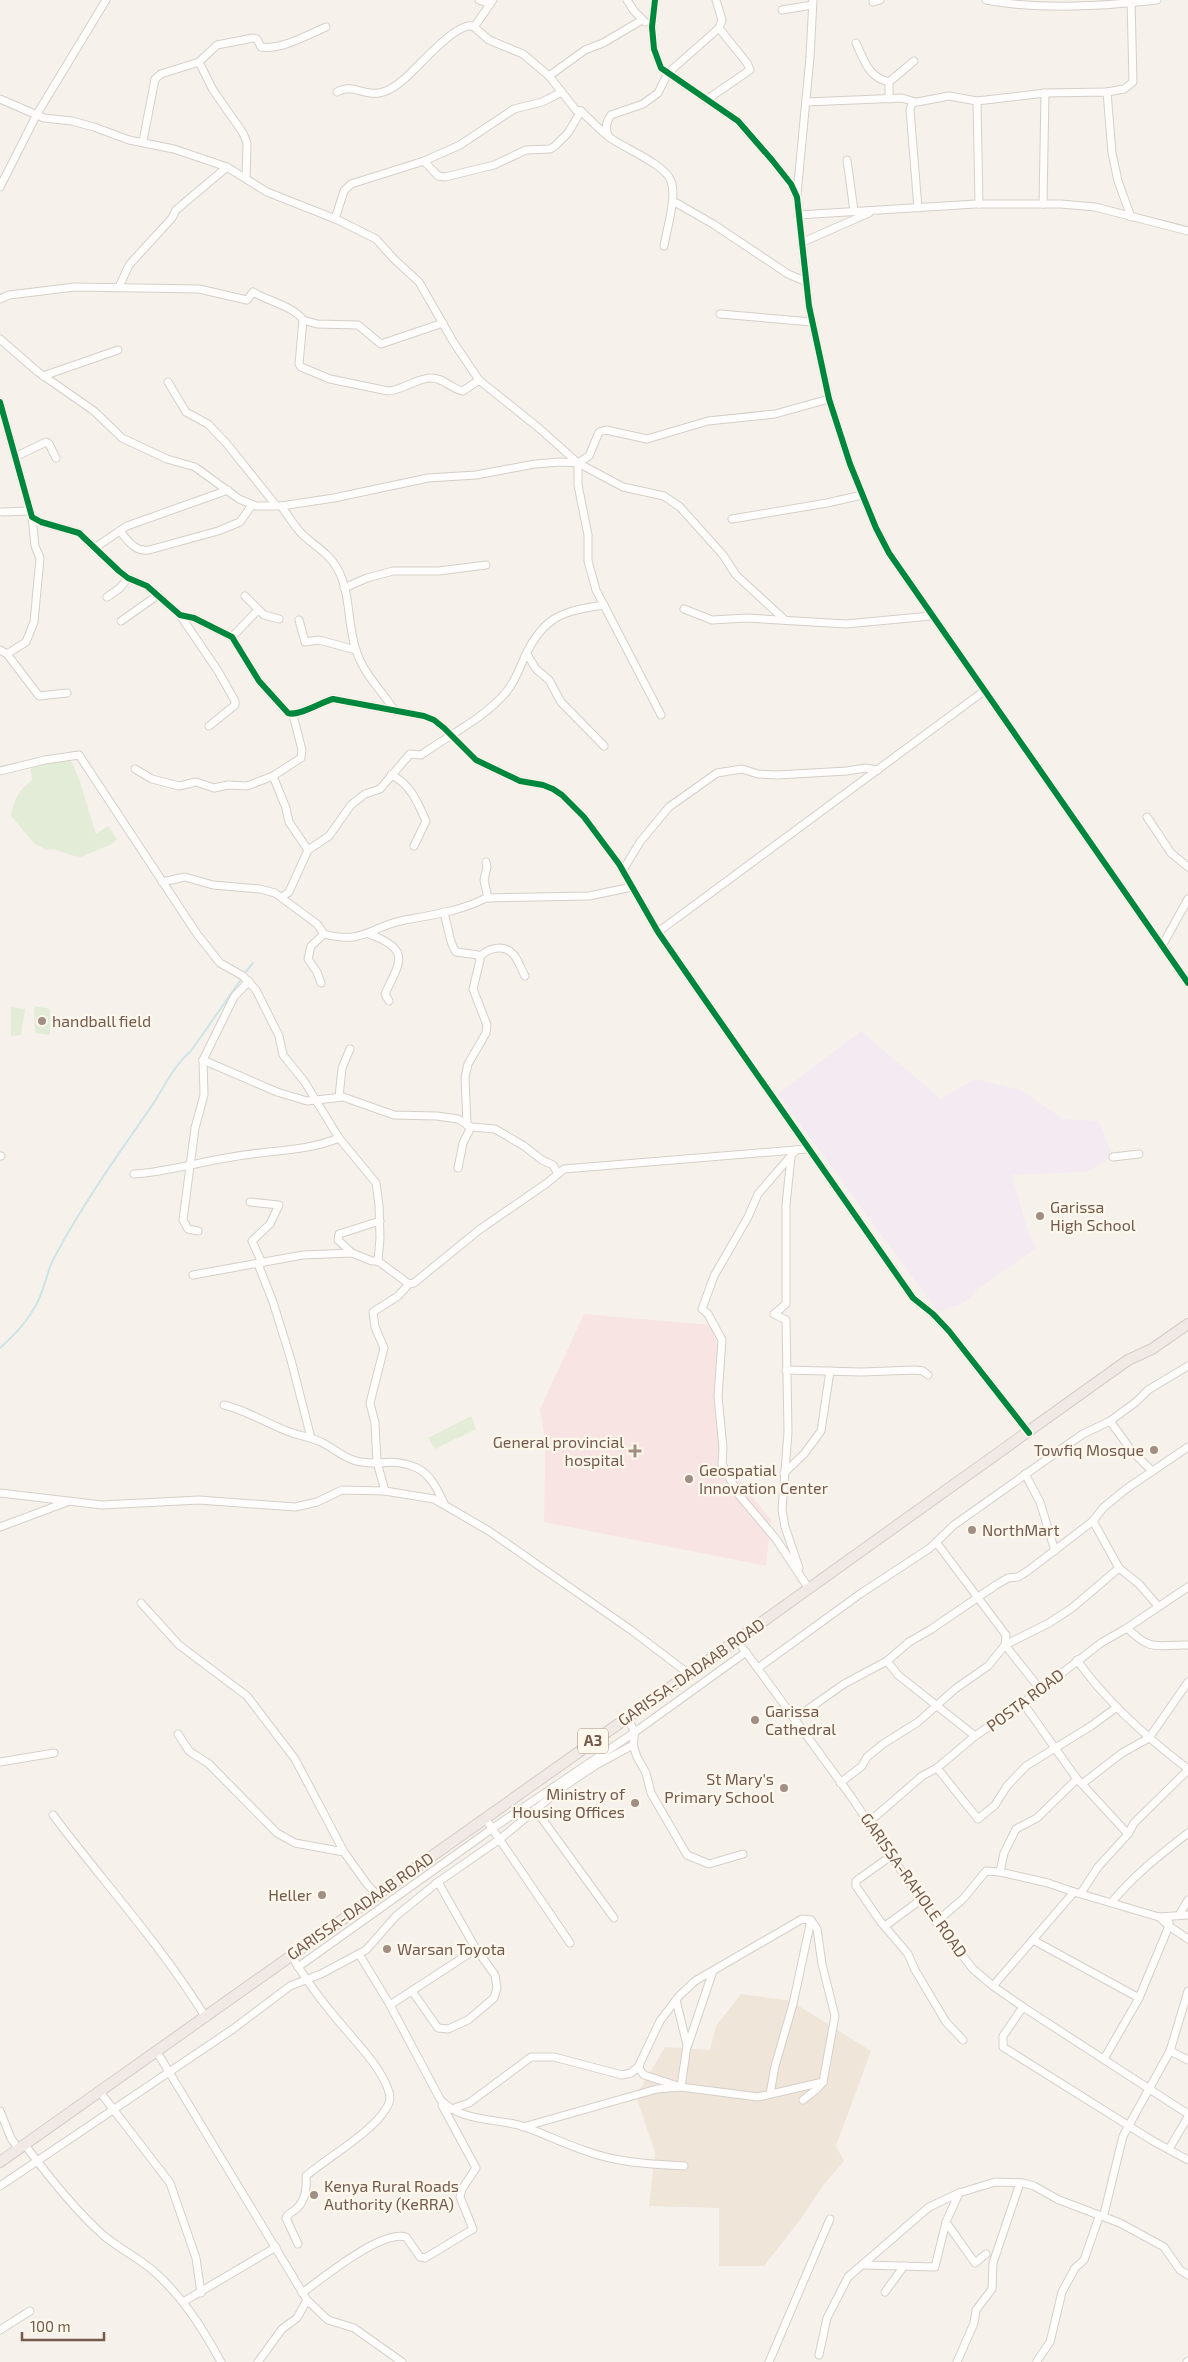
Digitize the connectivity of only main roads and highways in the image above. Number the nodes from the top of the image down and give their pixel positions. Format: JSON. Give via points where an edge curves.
{"nodes":[{"id":1,"x":1188,"y":1324,"type":"edge"},
{"id":2,"x":0,"y":2162,"type":"edge"}],
"edges":[{"from":1,"to":2,"type":"highway","name":"GARISSA-DADAAB ROAD","number":"A3","via":[[1152,1349],[1128,1360]]}]}
